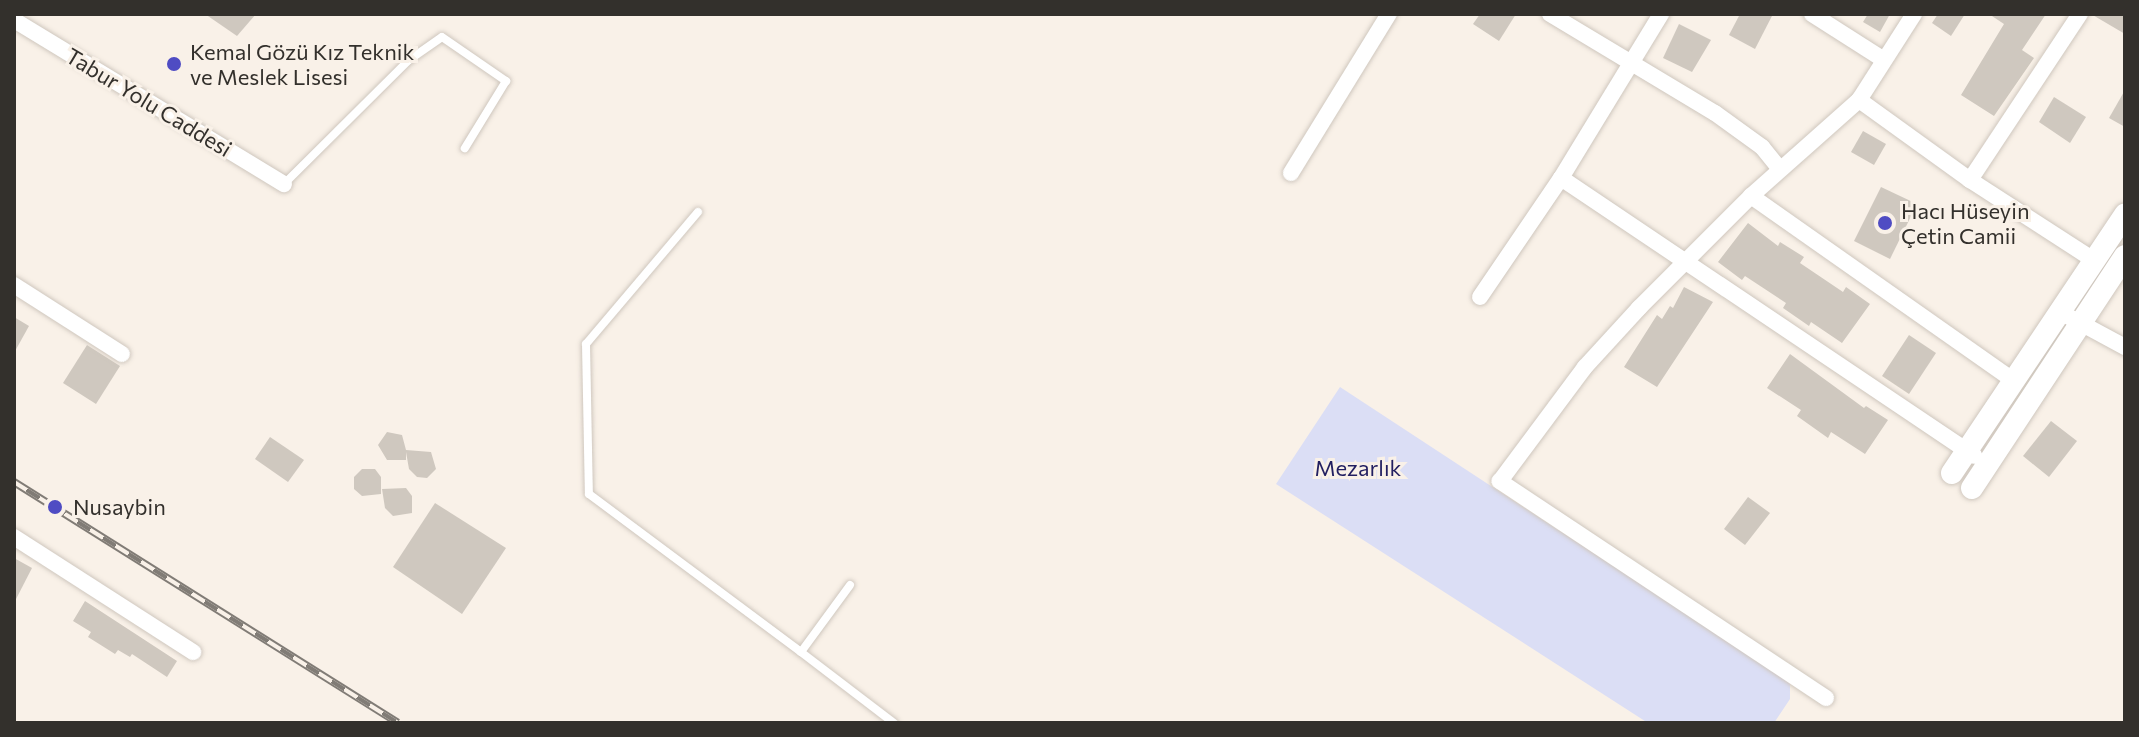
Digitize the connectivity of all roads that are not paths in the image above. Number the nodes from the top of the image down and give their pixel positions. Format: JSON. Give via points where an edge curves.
{"nodes":[{"id":1,"x":1389,"y":14,"type":"edge"},
{"id":2,"x":1550,"y":14,"type":"edge"},
{"id":3,"x":1661,"y":14,"type":"edge"},
{"id":4,"x":1812,"y":14,"type":"edge"},
{"id":5,"x":1914,"y":14,"type":"edge"},
{"id":6,"x":2080,"y":14,"type":"edge"},
{"id":7,"x":14,"y":20,"type":"edge"},
{"id":8,"x":1884,"y":60,"type":"junction"},
{"id":9,"x":1632,"y":63,"type":"junction"},
{"id":10,"x":1859,"y":100,"type":"junction"},
{"id":11,"x":465,"y":148,"type":"dead end"},
{"id":12,"x":1780,"y":169,"type":"junction"},
{"id":13,"x":1291,"y":173,"type":"dead end"},
{"id":14,"x":1561,"y":178,"type":"junction"},
{"id":15,"x":1970,"y":180,"type":"junction"},
{"id":16,"x":284,"y":184,"type":"joint"},
{"id":17,"x":1751,"y":196,"type":"junction"},
{"id":18,"x":698,"y":212,"type":"dead end"},
{"id":19,"x":2125,"y":215,"type":"edge"},
{"id":20,"x":2125,"y":256,"type":"edge"},
{"id":21,"x":1685,"y":261,"type":"junction"},
{"id":22,"x":2095,"y":261,"type":"junction"},
{"id":23,"x":14,"y":285,"type":"edge"},
{"id":24,"x":1480,"y":297,"type":"dead end"},
{"id":25,"x":2070,"y":318,"type":"junction"},
{"id":26,"x":2125,"y":347,"type":"edge"},
{"id":27,"x":122,"y":354,"type":"dead end"},
{"id":28,"x":2014,"y":381,"type":"junction"},
{"id":29,"x":1965,"y":450,"type":"junction"},
{"id":30,"x":1989,"y":466,"type":"junction"},
{"id":31,"x":1952,"y":473,"type":"dead end"},
{"id":32,"x":1972,"y":488,"type":"dead end"},
{"id":33,"x":14,"y":537,"type":"edge"},
{"id":34,"x":850,"y":585,"type":"dead end"},
{"id":35,"x":193,"y":652,"type":"dead end"},
{"id":36,"x":801,"y":652,"type":"junction"},
{"id":37,"x":1826,"y":698,"type":"dead end"},
{"id":38,"x":894,"y":723,"type":"edge"}],
"edges":[{"from":1,"to":13,"type":"street"},
{"from":2,"to":9,"type":"street"},
{"from":3,"to":9,"type":"street"},
{"from":4,"to":8,"type":"street"},
{"from":5,"to":8,"type":"street"},
{"from":6,"to":15,"type":"street"},
{"from":7,"to":16,"type":"street","name":"Tabur Yolu Caddesi"},
{"from":8,"to":10,"type":"street"},
{"from":9,"to":12,"type":"street","via":[[1762,147]]},
{"from":9,"to":14,"type":"street"},
{"from":10,"to":12,"type":"street"},
{"from":10,"to":15,"type":"street"},
{"from":11,"to":16,"type":"lane","via":[[506,81],[442,37],[409,60]]},
{"from":12,"to":17,"type":"street"},
{"from":14,"to":21,"type":"street"},
{"from":14,"to":24,"type":"street"},
{"from":15,"to":22,"type":"street"},
{"from":17,"to":21,"type":"street"},
{"from":17,"to":28,"type":"street"},
{"from":18,"to":36,"type":"lane","via":[[586,344],[589,494]]},
{"from":19,"to":22,"type":"street"},
{"from":20,"to":25,"type":"street"},
{"from":21,"to":29,"type":"street"},
{"from":21,"to":37,"type":"street","via":[[1585,367],[1500,481]]},
{"from":22,"to":25,"type":"street"},
{"from":23,"to":27,"type":"street"},
{"from":25,"to":26,"type":"street"},
{"from":25,"to":28,"type":"street"},
{"from":25,"to":30,"type":"street"},
{"from":28,"to":29,"type":"street"},
{"from":29,"to":30,"type":"street"},
{"from":29,"to":31,"type":"street"},
{"from":30,"to":32,"type":"street"},
{"from":33,"to":35,"type":"street"},
{"from":34,"to":36,"type":"lane"},
{"from":36,"to":38,"type":"lane"}]}
